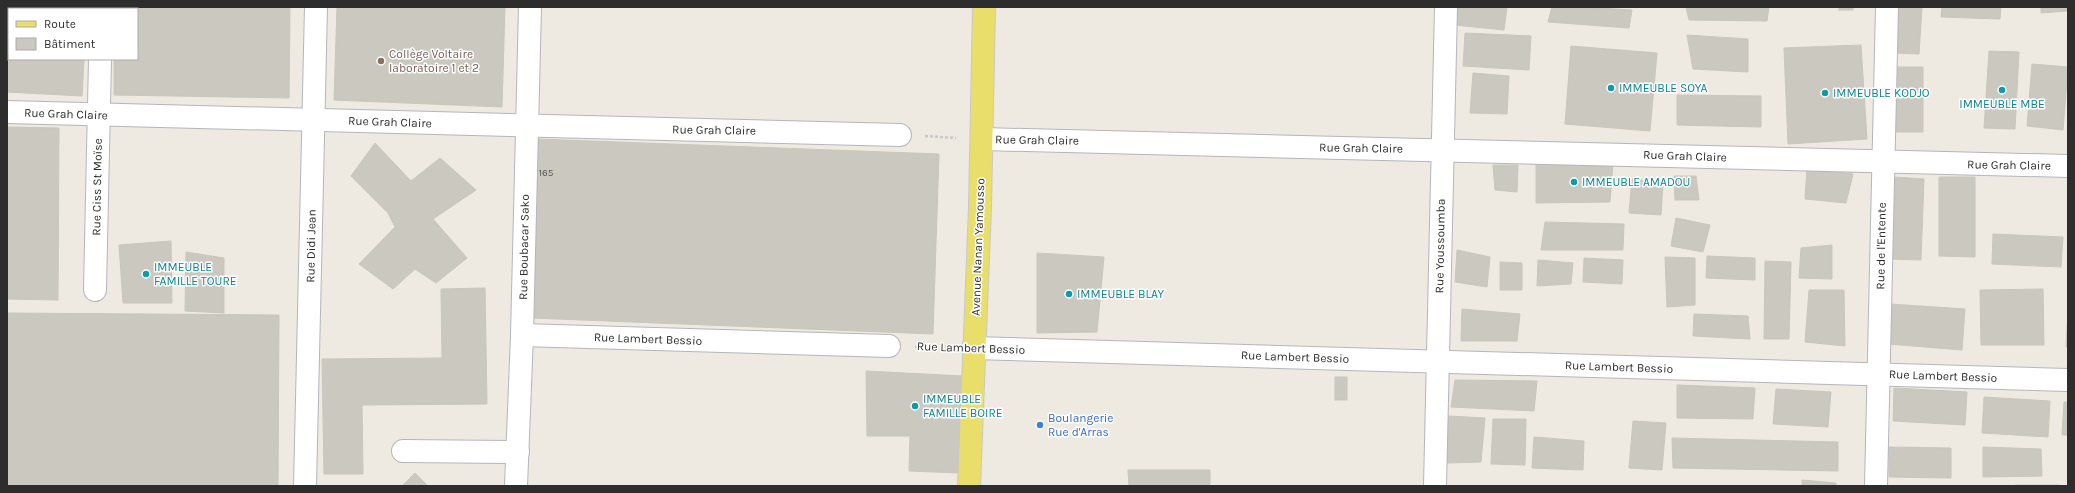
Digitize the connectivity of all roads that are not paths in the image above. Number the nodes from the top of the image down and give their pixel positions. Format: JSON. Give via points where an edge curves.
{"nodes":[{"id":1,"x":316,"y":7,"type":"edge"},
{"id":2,"x":530,"y":7,"type":"edge"},
{"id":3,"x":984,"y":7,"type":"edge"},
{"id":4,"x":1446,"y":7,"type":"edge"},
{"id":5,"x":1886,"y":7,"type":"edge"},
{"id":6,"x":100,"y":60,"type":"edge"},
{"id":7,"x":7,"y":112,"type":"edge"},
{"id":8,"x":99,"y":115,"type":"junction"},
{"id":9,"x":314,"y":120,"type":"junction"},
{"id":10,"x":527,"y":126,"type":"junction"},
{"id":11,"x":900,"y":135,"type":"road end"},
{"id":12,"x":982,"y":139,"type":"junction"},
{"id":13,"x":1442,"y":150,"type":"junction"},
{"id":14,"x":1883,"y":162,"type":"junction"},
{"id":15,"x":2068,"y":166,"type":"edge"},
{"id":16,"x":95,"y":290,"type":"dead end"},
{"id":17,"x":522,"y":335,"type":"junction"},
{"id":18,"x":889,"y":346,"type":"road end"},
{"id":19,"x":973,"y":348,"type":"junction"},
{"id":20,"x":1438,"y":362,"type":"junction"},
{"id":21,"x":1878,"y":374,"type":"junction"},
{"id":22,"x":2068,"y":380,"type":"edge"},
{"id":23,"x":403,"y":451,"type":"dead end"},
{"id":24,"x":518,"y":452,"type":"junction"},
{"id":25,"x":305,"y":486,"type":"edge"},
{"id":26,"x":516,"y":486,"type":"edge"},
{"id":27,"x":969,"y":486,"type":"edge"},
{"id":28,"x":1435,"y":486,"type":"edge"},
{"id":29,"x":1876,"y":486,"type":"edge"}],
"edges":[{"from":1,"to":9,"type":"street","name":"Rue Didi Jean"},
{"from":2,"to":10,"type":"street","name":"Rue Boubacar Sako"},
{"from":3,"to":12,"type":"main road","name":"Avenue Nanan Yamousso"},
{"from":4,"to":13,"type":"street","name":"Rue Youssoumba"},
{"from":5,"to":14,"type":"street","name":"Rue de l'Entente"},
{"from":6,"to":8,"type":"street","name":"Rue Ciss St Moïse"},
{"from":7,"to":8,"type":"street","name":"Rue Grah Claire"},
{"from":8,"to":9,"type":"street","name":"Rue Grah Claire"},
{"from":8,"to":16,"type":"street","name":"Rue Ciss St Moïse"},
{"from":9,"to":10,"type":"street","name":"Rue Grah Claire"},
{"from":9,"to":25,"type":"street","name":"Rue Didi Jean"},
{"from":10,"to":11,"type":"street","name":"Rue Grah Claire"},
{"from":10,"to":17,"type":"street","name":"Rue Boubacar Sako"},
{"from":12,"to":13,"type":"street","name":"Rue Grah Claire"},
{"from":12,"to":19,"type":"main road","name":"Avenue Nanan Yamousso"},
{"from":13,"to":14,"type":"street","name":"Rue Grah Claire"},
{"from":13,"to":20,"type":"street","name":"Rue Youssoumba"},
{"from":14,"to":15,"type":"street","name":"Rue Grah Claire"},
{"from":14,"to":21,"type":"street","name":"Rue de l'Entente"},
{"from":17,"to":18,"type":"street","name":"Rue Lambert Bessio"},
{"from":17,"to":24,"type":"street","name":"Rue Boubacar Sako"},
{"from":19,"to":20,"type":"street","name":"Rue Lambert Bessio"},
{"from":19,"to":27,"type":"main road","name":"Avenue Nanan Yamousso"},
{"from":20,"to":21,"type":"street","name":"Rue Lambert Bessio"},
{"from":20,"to":28,"type":"street","name":"Rue Youssoumba"},
{"from":21,"to":22,"type":"street","name":"Rue Lambert Bessio"},
{"from":21,"to":29,"type":"street","name":"Rue de l'Entente"},
{"from":23,"to":24,"type":"street"},
{"from":24,"to":26,"type":"street","name":"Rue Boubacar Sako"}]}
